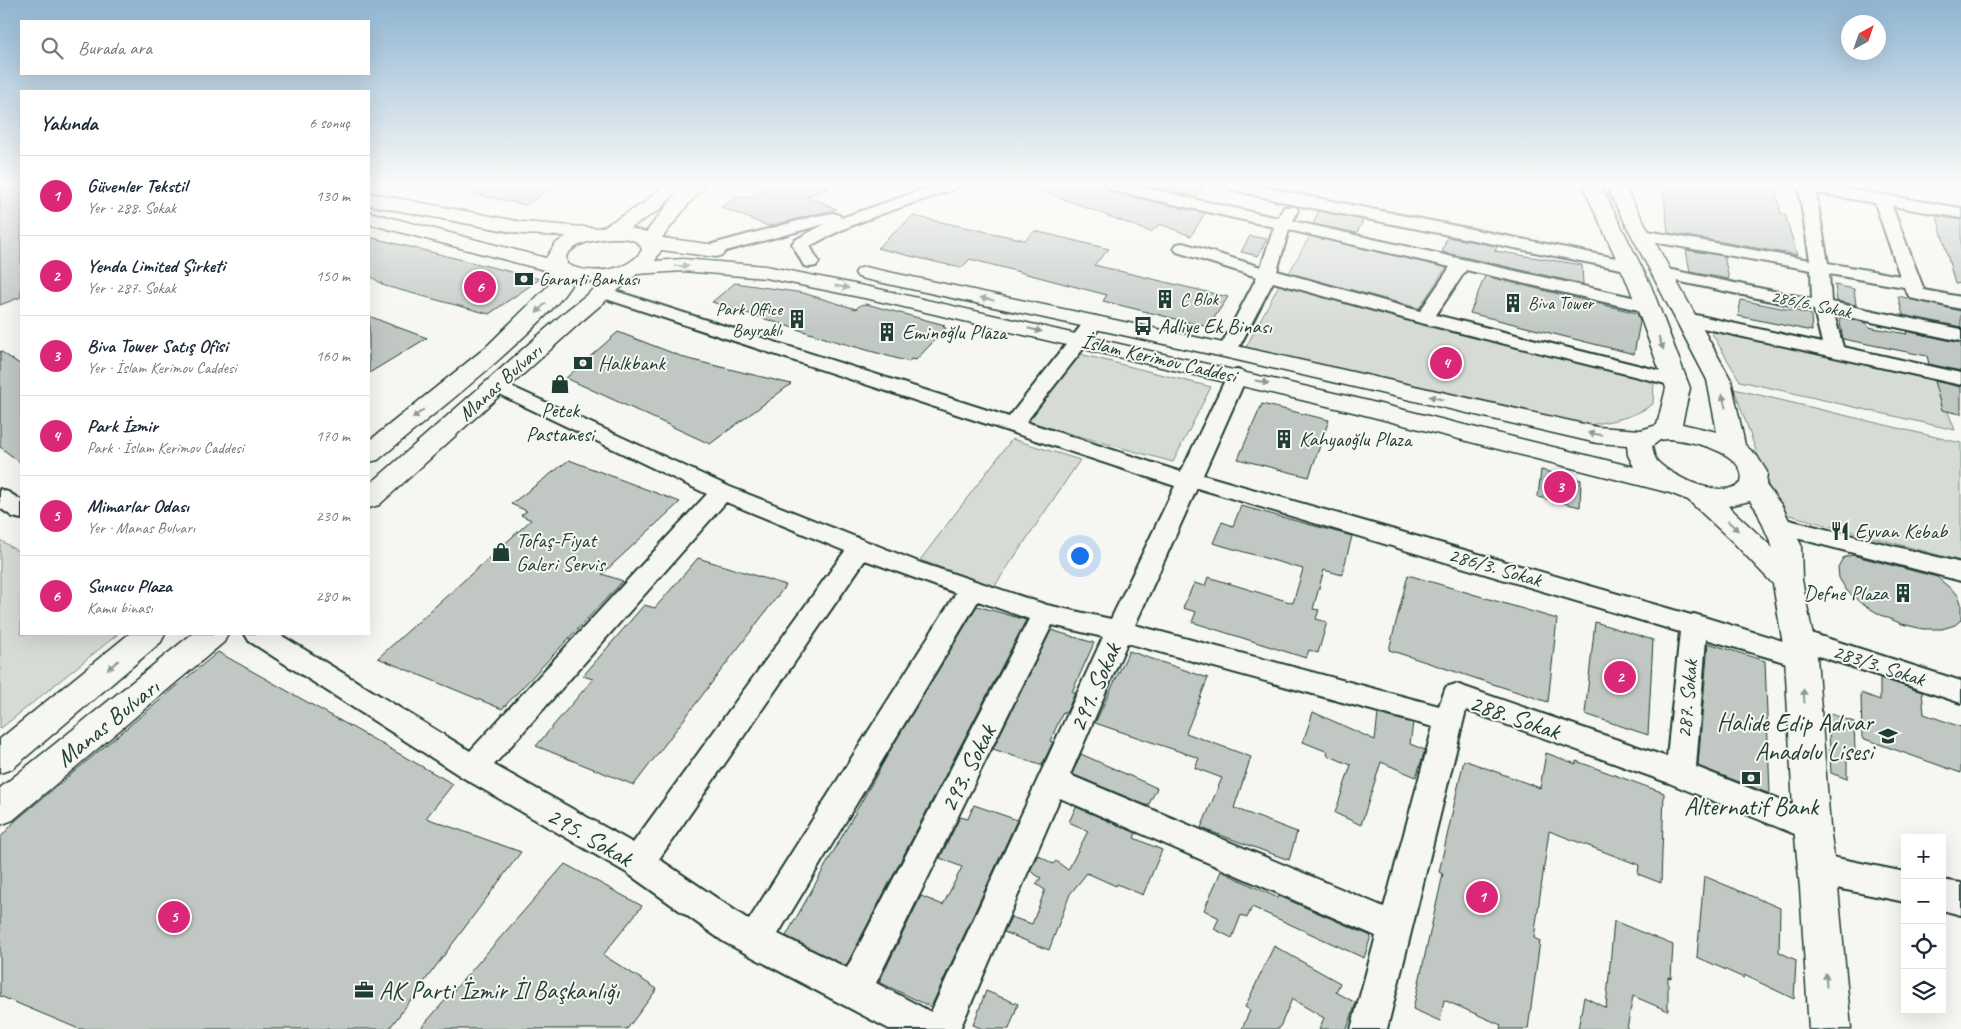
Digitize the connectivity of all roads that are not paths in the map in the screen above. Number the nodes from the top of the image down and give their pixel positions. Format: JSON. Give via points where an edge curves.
{"nodes":[{"id":1,"x":430,"y":234,"type":"edge"},
{"id":2,"x":591,"y":234,"type":"edge"},
{"id":3,"x":634,"y":234,"type":"edge"},
{"id":4,"x":654,"y":234,"type":"edge"},
{"id":5,"x":769,"y":234,"type":"edge"},
{"id":6,"x":816,"y":234,"type":"edge"},
{"id":7,"x":1279,"y":234,"type":"edge"},
{"id":8,"x":1327,"y":234,"type":"edge"},
{"id":9,"x":1469,"y":234,"type":"edge"},
{"id":10,"x":1615,"y":234,"type":"edge"},
{"id":11,"x":1814,"y":234,"type":"edge"},
{"id":12,"x":1894,"y":234,"type":"edge"},
{"id":13,"x":1642,"y":235,"type":"joint"},
{"id":14,"x":648,"y":242,"type":"junction"},
{"id":15,"x":1183,"y":248,"type":"dead end"},
{"id":16,"x":711,"y":250,"type":"junction"},
{"id":17,"x":810,"y":262,"type":"junction"},
{"id":18,"x":1461,"y":264,"type":"junction"},
{"id":19,"x":1631,"y":266,"type":"junction"},
{"id":20,"x":1820,"y":266,"type":"junction"},
{"id":21,"x":559,"y":268,"type":"junction"},
{"id":22,"x":633,"y":268,"type":"junction"},
{"id":23,"x":1662,"y":273,"type":"junction"},
{"id":24,"x":1266,"y":275,"type":"junction"},
{"id":25,"x":1912,"y":283,"type":"junction"},
{"id":26,"x":603,"y":292,"type":"junction"},
{"id":27,"x":1961,"y":303,"type":"edge"},
{"id":28,"x":1647,"y":306,"type":"junction"},
{"id":29,"x":1822,"y":306,"type":"junction"},
{"id":30,"x":1424,"y":318,"type":"junction"},
{"id":31,"x":1687,"y":319,"type":"junction"},
{"id":32,"x":1094,"y":322,"type":"junction"},
{"id":33,"x":1961,"y":335,"type":"edge"},
{"id":34,"x":1080,"y":340,"type":"junction"},
{"id":35,"x":1228,"y":351,"type":"junction"},
{"id":36,"x":1834,"y":351,"type":"junction"},
{"id":37,"x":1237,"y":376,"type":"junction"},
{"id":38,"x":1961,"y":379,"type":"edge"},
{"id":39,"x":1674,"y":380,"type":"junction"},
{"id":40,"x":506,"y":390,"type":"dead end"},
{"id":41,"x":1014,"y":424,"type":"junction"},
{"id":42,"x":1668,"y":430,"type":"junction"},
{"id":43,"x":1643,"y":438,"type":"junction"},
{"id":44,"x":1733,"y":449,"type":"junction"},
{"id":45,"x":370,"y":453,"type":"edge"},
{"id":46,"x":1188,"y":480,"type":"junction"},
{"id":47,"x":1754,"y":486,"type":"junction"},
{"id":48,"x":1688,"y":490,"type":"junction"},
{"id":49,"x":722,"y":492,"type":"junction"},
{"id":50,"x":0,"y":497,"type":"edge"},
{"id":51,"x":370,"y":498,"type":"edge"},
{"id":52,"x":20,"y":510,"type":"edge"},
{"id":53,"x":1777,"y":525,"type":"junction"},
{"id":54,"x":860,"y":548,"type":"junction"},
{"id":55,"x":1961,"y":572,"type":"edge"},
{"id":56,"x":1787,"y":580,"type":"junction"},
{"id":57,"x":972,"y":589,"type":"junction"},
{"id":58,"x":1045,"y":614,"type":"junction"},
{"id":59,"x":1694,"y":624,"type":"junction"},
{"id":60,"x":1119,"y":631,"type":"junction"},
{"id":61,"x":149,"y":635,"type":"edge"},
{"id":62,"x":213,"y":635,"type":"edge"},
{"id":63,"x":260,"y":635,"type":"edge"},
{"id":64,"x":1799,"y":648,"type":"junction"},
{"id":65,"x":1961,"y":692,"type":"edge"},
{"id":66,"x":1449,"y":720,"type":"junction"},
{"id":67,"x":0,"y":759,"type":"edge"},
{"id":68,"x":472,"y":768,"type":"junction"},
{"id":69,"x":1680,"y":774,"type":"junction"},
{"id":70,"x":1052,"y":780,"type":"junction"},
{"id":71,"x":0,"y":809,"type":"edge"},
{"id":72,"x":1812,"y":827,"type":"junction"},
{"id":73,"x":638,"y":863,"type":"junction"},
{"id":74,"x":1817,"y":869,"type":"junction"},
{"id":75,"x":1901,"y":887,"type":"edge"},
{"id":76,"x":1946,"y":896,"type":"edge"},
{"id":77,"x":1961,"y":899,"type":"edge"},
{"id":78,"x":1395,"y":928,"type":"junction"},
{"id":79,"x":756,"y":940,"type":"junction"},
{"id":80,"x":854,"y":990,"type":"junction"},
{"id":81,"x":925,"y":1029,"type":"edge"},
{"id":82,"x":942,"y":1029,"type":"edge"},
{"id":83,"x":1369,"y":1029,"type":"edge"},
{"id":84,"x":1830,"y":1029,"type":"edge"}],
"edges":[{"from":1,"to":21,"type":"main road"},
{"from":2,"to":21,"type":"main road","name":"Manas Bulvarı","via":[[561,249],[556,256]]},
{"from":3,"to":14,"type":"main road","name":"İslam Kerimov Caddesi"},
{"from":4,"to":14,"type":"main road"},
{"from":5,"to":16,"type":"street"},
{"from":6,"to":17,"type":"street","via":[[801,244]]},
{"from":7,"to":24,"type":"street"},
{"from":8,"to":18,"type":"street"},
{"from":9,"to":19,"type":"street"},
{"from":10,"to":19,"type":"main road"},
{"from":11,"to":20,"type":"street"},
{"from":12,"to":25,"type":"street"},
{"from":13,"to":20,"type":"street"},
{"from":13,"to":23,"type":"main road"},
{"from":14,"to":16,"type":"main road","name":"İslam Kerimov Caddesi"},
{"from":14,"to":22,"type":"main road","name":"Manas Bulvarı","via":[[650,255]]},
{"from":15,"to":24,"type":"street"},
{"from":16,"to":17,"type":"main road","name":"İslam Kerimov Caddesi"},
{"from":32,"to":17,"type":"main road","name":"İslam Kerimov Caddesi","one_way":true},
{"from":18,"to":28,"type":"street"},
{"from":18,"to":30,"type":"street"},
{"from":19,"to":23,"type":"main road"},
{"from":19,"to":28,"type":"main road"},
{"from":20,"to":25,"type":"street"},
{"from":20,"to":29,"type":"street"},
{"from":21,"to":22,"type":"main road","via":[[592,277]]},
{"from":21,"to":45,"type":"main road","name":"Manas Bulvarı","one_way":true,"via":[[561,285],[540,310]]},
{"from":22,"to":26,"type":"main road","name":"Manas Bulvarı"},
{"from":22,"to":34,"type":"main road","name":"İslam Kerimov Caddesi","one_way":true,"via":[[683,265],[766,272]]},
{"from":23,"to":29,"type":"street","name":"286/6. Sokak"},
{"from":23,"to":31,"type":"main road"},
{"from":24,"to":30,"type":"street"},
{"from":24,"to":35,"type":"street"},
{"from":25,"to":27,"type":"street","via":[[1916,294]]},
{"from":26,"to":41,"type":"street","name":"286/3. Sokak"},
{"from":26,"to":51,"type":"main road","name":"Manas Bulvarı"},
{"from":28,"to":39,"type":"main road","one_way":true},
{"from":29,"to":33,"type":"street","name":"286/6. Sokak"},
{"from":29,"to":36,"type":"street"},
{"from":30,"to":39,"type":"street"},
{"from":31,"to":36,"type":"street","name":"286/6. Sokak"},
{"from":44,"to":31,"type":"main road","one_way":true,"via":[[1719,380]]},
{"from":32,"to":34,"type":"street"},
{"from":32,"to":35,"type":"main road","name":"İslam Kerimov Caddesi"},
{"from":34,"to":37,"type":"main road","name":"İslam Kerimov Caddesi"},
{"from":34,"to":41,"type":"street"},
{"from":43,"to":35,"type":"main road","name":"İslam Kerimov Caddesi","one_way":true,"via":[[1597,434]]},
{"from":36,"to":38,"type":"street","name":"286/6. Sokak"},
{"from":37,"to":46,"type":"street"},
{"from":37,"to":48,"type":"main road","name":"İslam Kerimov Caddesi","one_way":true},
{"from":39,"to":42,"type":"main road","via":[[1678,388]]},
{"from":40,"to":49,"type":"street"},
{"from":41,"to":46,"type":"street","name":"286/3. Sokak"},
{"from":42,"to":43,"type":"main road"},
{"from":42,"to":44,"type":"main road","via":[[1701,435]]},
{"from":43,"to":48,"type":"main road","via":[[1639,446],[1640,457],[1648,468]]},
{"from":44,"to":47,"type":"main road","via":[[1748,462],[1756,475]]},
{"from":46,"to":59,"type":"street","name":"286/3. Sokak"},
{"from":46,"to":60,"type":"street"},
{"from":47,"to":48,"type":"main road","via":[[1746,493],[1733,496],[1716,497]]},
{"from":47,"to":53,"type":"main road"},
{"from":48,"to":56,"type":"main road","name":"İslam Kerimov Caddesi","one_way":true,"via":[[1744,536]]},
{"from":49,"to":54,"type":"street"},
{"from":49,"to":68,"type":"street"},
{"from":50,"to":52,"type":"street"},
{"from":53,"to":55,"type":"street"},
{"from":53,"to":56,"type":"main road","via":[[1787,545]]},
{"from":54,"to":57,"type":"street"},
{"from":54,"to":73,"type":"street"},
{"from":56,"to":64,"type":"main road"},
{"from":57,"to":58,"type":"street"},
{"from":57,"to":79,"type":"street"},
{"from":58,"to":60,"type":"street"},
{"from":58,"to":80,"type":"street","name":"293. Sokak"},
{"from":59,"to":64,"type":"street","name":"286/3. Sokak"},
{"from":59,"to":69,"type":"street","name":"287. Sokak"},
{"from":60,"to":66,"type":"street","name":"291. Sokak"},
{"from":60,"to":70,"type":"street","name":"291. Sokak"},
{"from":61,"to":67,"type":"main road","name":"Manas Bulvarı","one_way":true},
{"from":62,"to":71,"type":"main road","name":"Manas Bulvarı"},
{"from":63,"to":68,"type":"street","name":"295. Sokak"},
{"from":64,"to":65,"type":"street","name":"283/3. Sokak"},
{"from":72,"to":64,"type":"main road","one_way":true},
{"from":66,"to":69,"type":"street","name":"288. Sokak","via":[[1456,695]]},
{"from":66,"to":78,"type":"street","name":"288. Sokak"},
{"from":68,"to":73,"type":"street","name":"295. Sokak"},
{"from":69,"to":72,"type":"street","name":"288. Sokak"},
{"from":70,"to":78,"type":"street"},
{"from":70,"to":82,"type":"street","name":"291. Sokak"},
{"from":72,"to":74,"type":"main road"},
{"from":73,"to":79,"type":"street","name":"295. Sokak","via":[[736,930]]},
{"from":74,"to":75,"type":"street"},
{"from":84,"to":74,"type":"main road","one_way":true},
{"from":76,"to":77,"type":"street"},
{"from":78,"to":83,"type":"street","name":"288. Sokak"},
{"from":79,"to":80,"type":"street","name":"295. Sokak"},
{"from":80,"to":81,"type":"street","name":"295. Sokak"}]}
